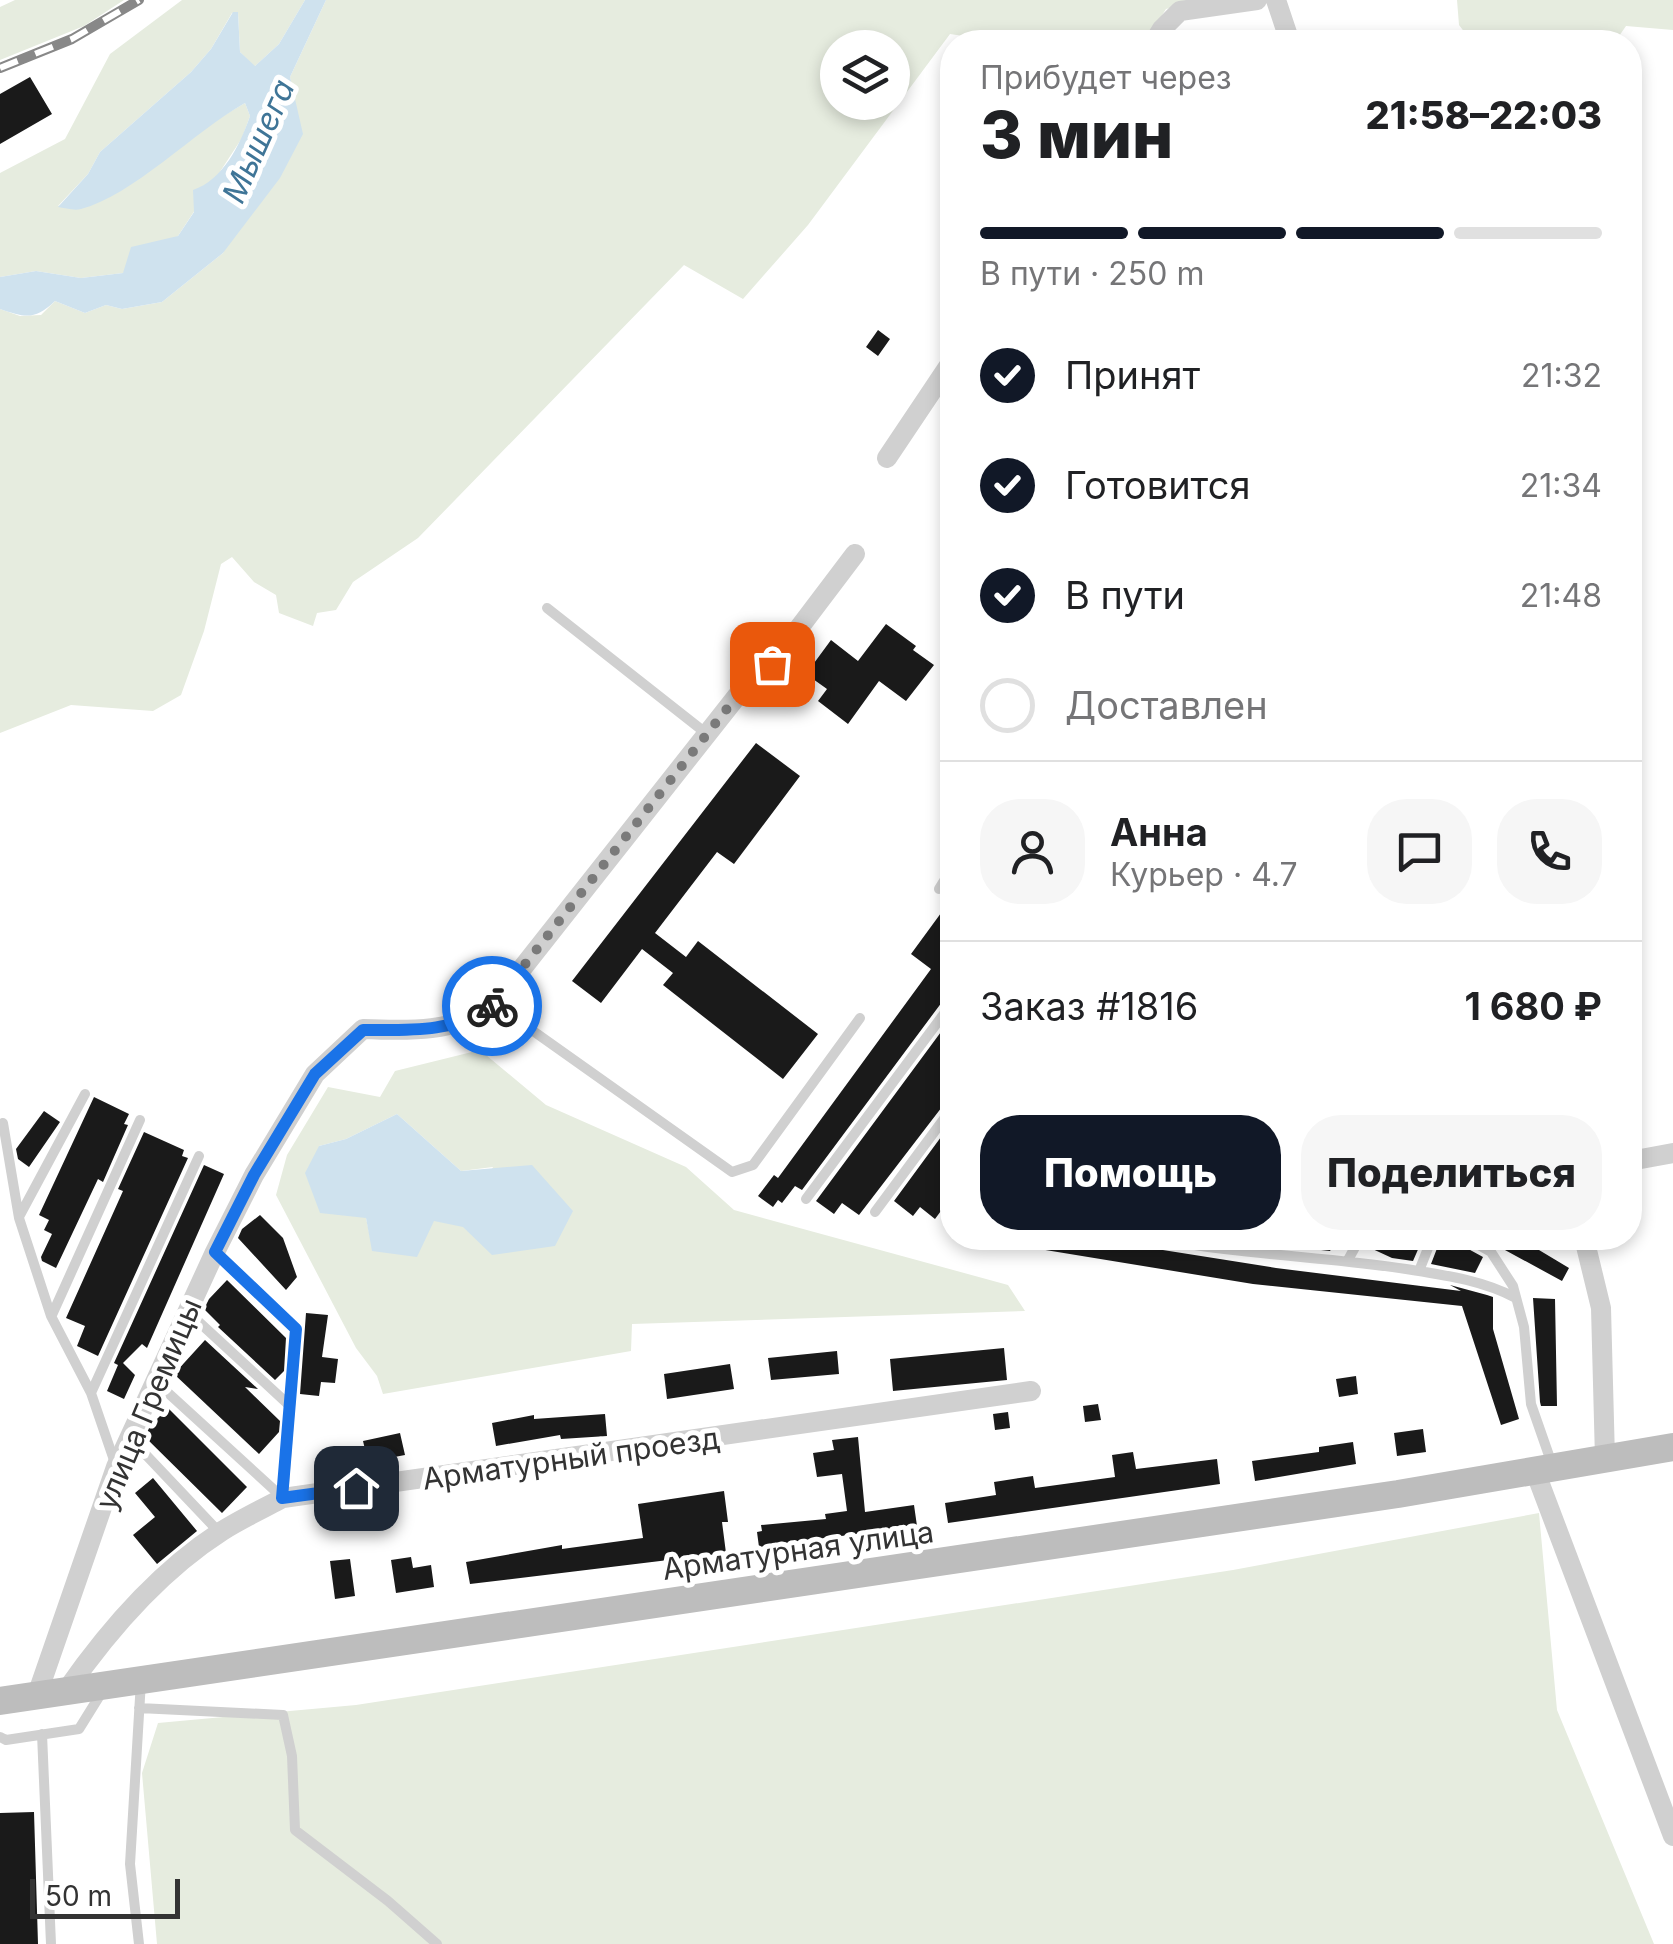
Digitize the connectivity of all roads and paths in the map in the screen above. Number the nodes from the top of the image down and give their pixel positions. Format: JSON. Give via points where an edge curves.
{"nodes":[{"id":1,"x":1256,"y":0,"type":"edge"},
{"id":2,"x":1276,"y":0,"type":"edge"},
{"id":3,"x":1164,"y":30,"type":"edge"},
{"id":4,"x":1286,"y":30,"type":"edge"},
{"id":5,"x":940,"y":379,"type":"edge"},
{"id":6,"x":887,"y":458,"type":"dead end"},
{"id":7,"x":855,"y":554,"type":"dead end"},
{"id":8,"x":547,"y":608,"type":"dead end"},
{"id":9,"x":706,"y":734,"type":"junction"},
{"id":10,"x":494,"y":1004,"type":"junction"},
{"id":11,"x":860,"y":1018,"type":"dead end"},
{"id":12,"x":940,"y":1019,"type":"edge"},
{"id":13,"x":85,"y":1094,"type":"dead end"},
{"id":14,"x":140,"y":1120,"type":"dead end"},
{"id":15,"x":3,"y":1124,"type":"dead end"},
{"id":16,"x":940,"y":1124,"type":"edge"},
{"id":17,"x":1673,"y":1153,"type":"edge"},
{"id":18,"x":199,"y":1156,"type":"dead end"},
{"id":19,"x":1642,"y":1159,"type":"edge"},
{"id":20,"x":806,"y":1199,"type":"dead end"},
{"id":21,"x":874,"y":1212,"type":"dead end"},
{"id":22,"x":18,"y":1218,"type":"junction"},
{"id":23,"x":1259,"y":1250,"type":"edge"},
{"id":24,"x":1353,"y":1250,"type":"edge"},
{"id":25,"x":1427,"y":1250,"type":"edge"},
{"id":26,"x":1487,"y":1250,"type":"edge"},
{"id":27,"x":1587,"y":1250,"type":"edge"},
{"id":28,"x":215,"y":1252,"type":"junction"},
{"id":29,"x":1273,"y":1252,"type":"joint"},
{"id":30,"x":1348,"y":1260,"type":"junction"},
{"id":31,"x":1419,"y":1271,"type":"junction"},
{"id":32,"x":1516,"y":1298,"type":"junction"},
{"id":33,"x":186,"y":1311,"type":"junction"},
{"id":34,"x":52,"y":1316,"type":"junction"},
{"id":35,"x":154,"y":1381,"type":"junction"},
{"id":36,"x":1031,"y":1392,"type":"dead end"},
{"id":37,"x":90,"y":1393,"type":"junction"},
{"id":38,"x":290,"y":1406,"type":"junction"},
{"id":39,"x":129,"y":1437,"type":"junction"},
{"id":40,"x":1673,"y":1447,"type":"edge"},
{"id":41,"x":1604,"y":1458,"type":"junction"},
{"id":42,"x":116,"y":1467,"type":"junction"},
{"id":43,"x":1544,"y":1469,"type":"junction"},
{"id":44,"x":282,"y":1498,"type":"junction"},
{"id":45,"x":220,"y":1532,"type":"junction"},
{"id":46,"x":142,"y":1680,"type":"junction"},
{"id":47,"x":106,"y":1685,"type":"junction"},
{"id":48,"x":66,"y":1691,"type":"junction"},
{"id":49,"x":37,"y":1695,"type":"junction"},
{"id":50,"x":0,"y":1700,"type":"edge"},
{"id":51,"x":139,"y":1708,"type":"junction"},
{"id":52,"x":42,"y":1734,"type":"junction"},
{"id":53,"x":0,"y":1737,"type":"edge"},
{"id":54,"x":1673,"y":1836,"type":"edge"},
{"id":55,"x":51,"y":1944,"type":"edge"},
{"id":56,"x":139,"y":1944,"type":"edge"},
{"id":57,"x":437,"y":1944,"type":"edge"}],
"edges":[{"from":1,"to":3,"type":"street","via":[[1180,11]]},
{"from":2,"to":4,"type":"street"},
{"from":5,"to":6,"type":"street"},
{"from":7,"to":9,"type":"street","name":"улица Гремицы","via":[[772,664],[756,672]]},
{"from":8,"to":9,"type":"lane"},
{"from":9,"to":10,"type":"street","name":"улица Гремицы"},
{"from":10,"to":11,"type":"lane","via":[[732,1172],[753,1165]]},
{"from":10,"to":28,"type":"street","name":"улица Гремицы","via":[[449,1025],[363,1030],[315,1074]]},
{"from":12,"to":20,"type":"lane"},
{"from":13,"to":22,"type":"lane"},
{"from":14,"to":34,"type":"lane"},
{"from":15,"to":22,"type":"lane"},
{"from":16,"to":21,"type":"lane"},
{"from":17,"to":19,"type":"street"},
{"from":18,"to":37,"type":"lane"},
{"from":22,"to":34,"type":"lane"},
{"from":23,"to":29,"type":"lane"},
{"from":24,"to":30,"type":"lane"},
{"from":25,"to":31,"type":"lane"},
{"from":26,"to":32,"type":"lane"},
{"from":27,"to":41,"type":"street","via":[[1601,1308]]},
{"from":28,"to":33,"type":"street","name":"улица Гремицы"},
{"from":28,"to":38,"type":"lane","via":[[296,1329]]},
{"from":29,"to":30,"type":"lane"},
{"from":30,"to":31,"type":"lane"},
{"from":31,"to":32,"type":"lane","via":[[1492,1285]]},
{"from":32,"to":43,"type":"lane"},
{"from":33,"to":35,"type":"street","name":"улица Гремицы"},
{"from":33,"to":38,"type":"lane"},
{"from":34,"to":37,"type":"lane"},
{"from":35,"to":39,"type":"street","name":"улица Гремицы"},
{"from":35,"to":44,"type":"lane"},
{"from":36,"to":44,"type":"street","name":"Арматурный проезд"},
{"from":37,"to":42,"type":"lane"},
{"from":38,"to":44,"type":"lane"},
{"from":39,"to":42,"type":"street","name":"улица Гремицы"},
{"from":39,"to":45,"type":"lane"},
{"from":40,"to":41,"type":"street","name":"Арматурная улица"},
{"from":41,"to":43,"type":"street","name":"Арматурная улица"},
{"from":42,"to":49,"type":"street","name":"улица Гремицы"},
{"from":43,"to":46,"type":"street","name":"Арматурная улица"},
{"from":43,"to":54,"type":"street"},
{"from":44,"to":45,"type":"street","name":"Арматурный проезд"},
{"from":45,"to":48,"type":"street","name":"Арматурный проезд","via":[[94,1650]]},
{"from":46,"to":47,"type":"street","name":"Арматурная улица"},
{"from":46,"to":51,"type":"lane"},
{"from":47,"to":48,"type":"street","name":"Арматурная улица"},
{"from":47,"to":52,"type":"lane","via":[[78,1729]]},
{"from":48,"to":49,"type":"street","name":"Арматурная улица"},
{"from":49,"to":50,"type":"street","name":"Арматурная улица"},
{"from":51,"to":56,"type":"lane","via":[[130,1864]]},
{"from":51,"to":57,"type":"lane","via":[[283,1715],[295,1830]]},
{"from":52,"to":53,"type":"lane"},
{"from":52,"to":55,"type":"lane"}]}
